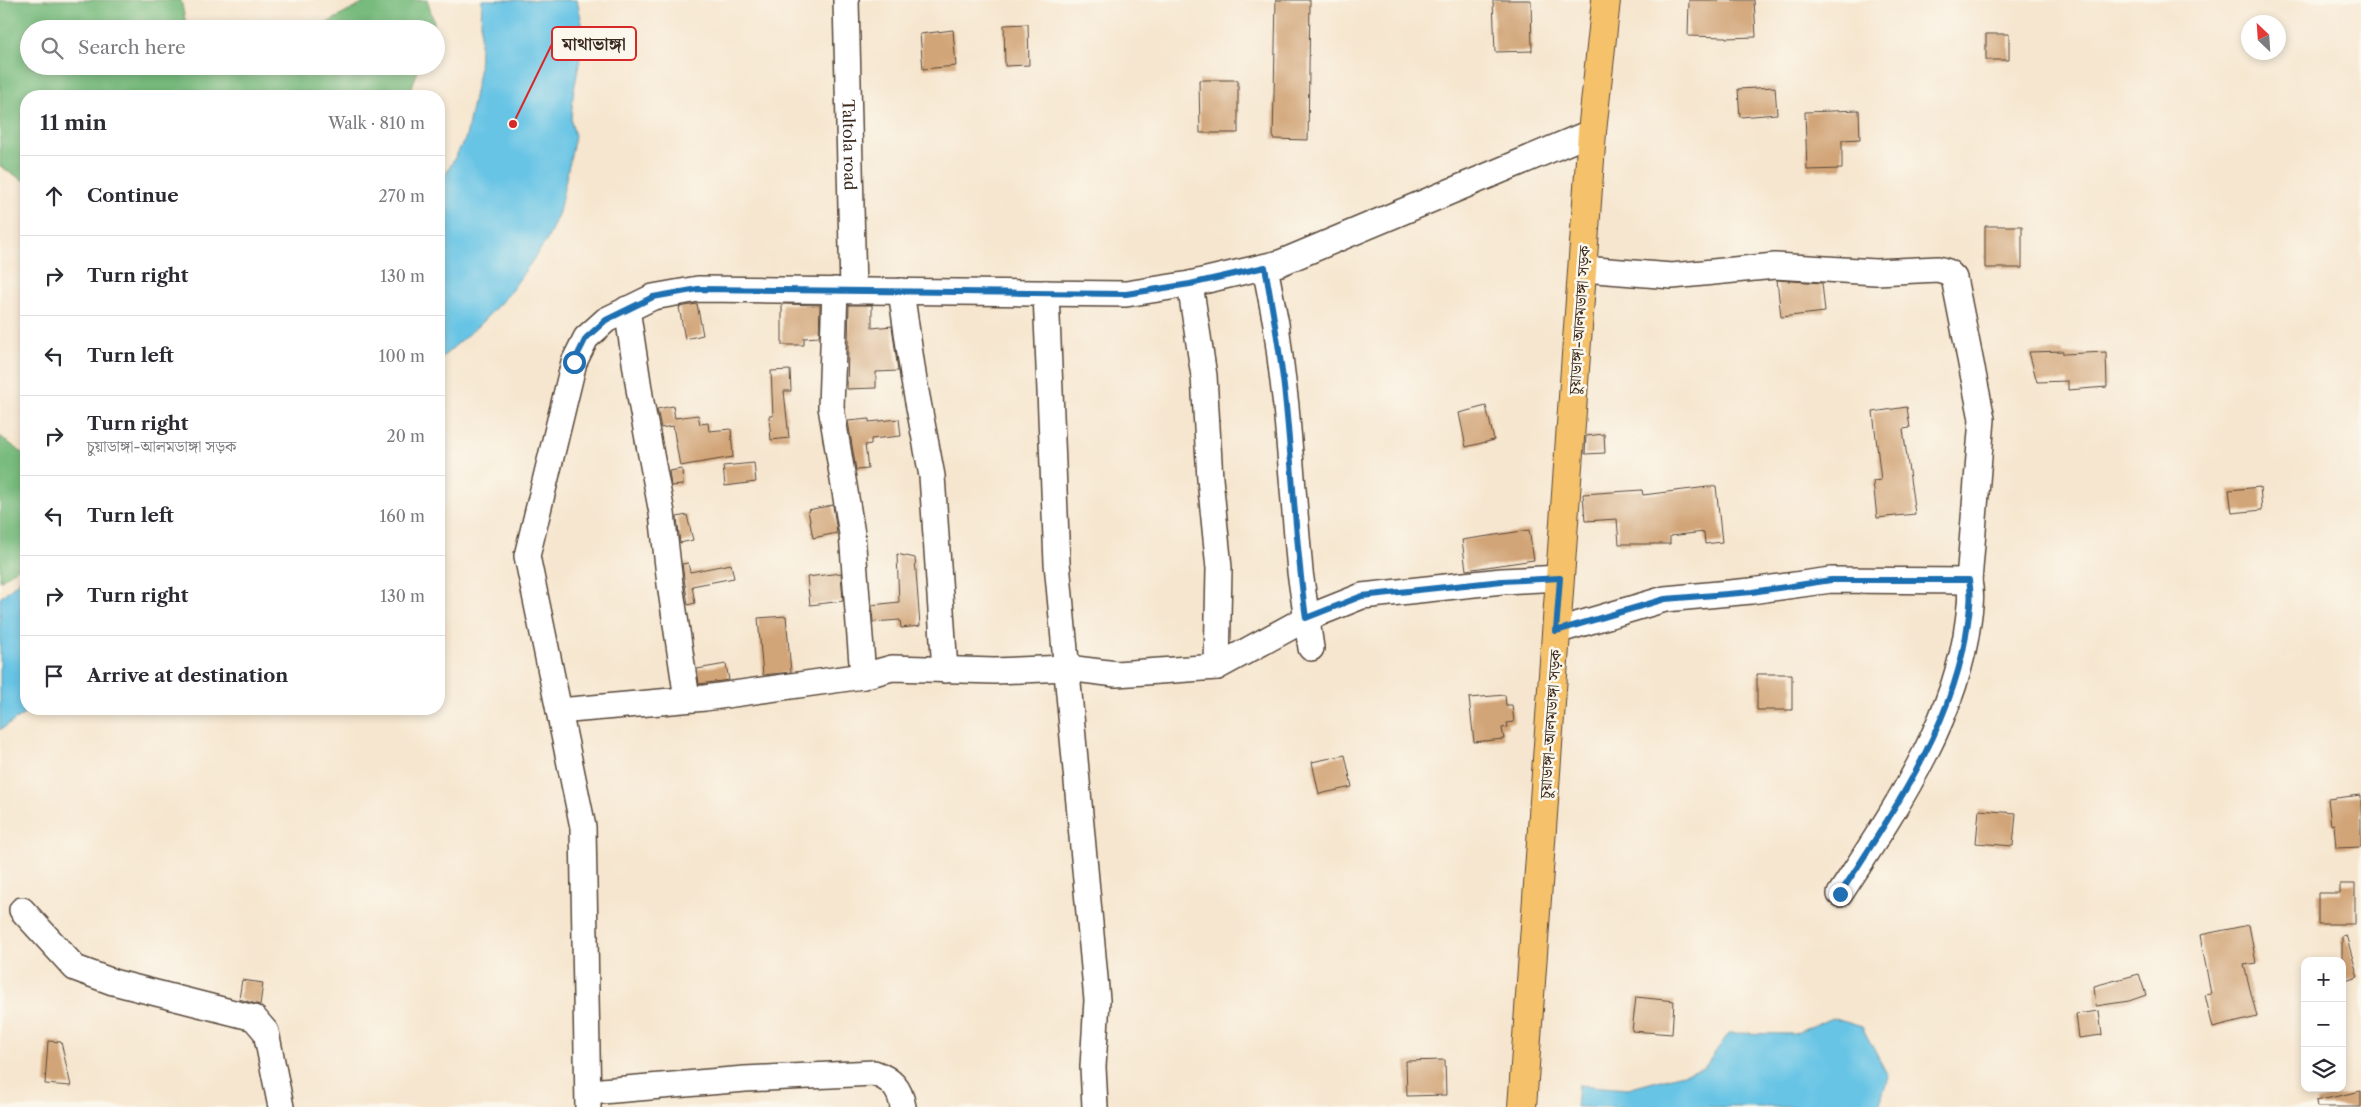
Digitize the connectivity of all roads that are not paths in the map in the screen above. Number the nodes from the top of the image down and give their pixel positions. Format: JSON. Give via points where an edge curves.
{"nodes":[{"id":1,"x":846,"y":0,"type":"edge"},
{"id":2,"x":1606,"y":0,"type":"edge"},
{"id":3,"x":1592,"y":132,"type":"junction"},
{"id":4,"x":1265,"y":267,"type":"junction"},
{"id":5,"x":1582,"y":269,"type":"junction"},
{"id":6,"x":1190,"y":284,"type":"junction"},
{"id":7,"x":844,"y":290,"type":"junction"},
{"id":8,"x":901,"y":290,"type":"junction"},
{"id":9,"x":1046,"y":293,"type":"junction"},
{"id":10,"x":627,"y":310,"type":"junction"},
{"id":11,"x":1560,"y":578,"type":"junction"},
{"id":12,"x":1969,"y":580,"type":"junction"},
{"id":13,"x":1306,"y":618,"type":"junction"},
{"id":14,"x":1556,"y":631,"type":"junction"},
{"id":15,"x":1311,"y":648,"type":"dead end"},
{"id":16,"x":1216,"y":667,"type":"junction"},
{"id":17,"x":1068,"y":668,"type":"junction"},
{"id":18,"x":945,"y":670,"type":"junction"},
{"id":19,"x":863,"y":676,"type":"junction"},
{"id":20,"x":687,"y":699,"type":"junction"},
{"id":21,"x":560,"y":711,"type":"junction"},
{"id":22,"x":1840,"y":894,"type":"dead end"},
{"id":23,"x":22,"y":910,"type":"dead end"},
{"id":24,"x":589,"y":1100,"type":"edge"},
{"id":25,"x":281,"y":1107,"type":"edge"},
{"id":26,"x":903,"y":1107,"type":"edge"},
{"id":27,"x":1095,"y":1107,"type":"edge"},
{"id":28,"x":1522,"y":1107,"type":"edge"}],
"edges":[{"from":1,"to":7,"type":"street","name":"Taltola road"},
{"from":2,"to":3,"type":"main road","name":"চুয়াডাঙ্গা-আলমডাঙ্গা সড়ক"},
{"from":3,"to":4,"type":"street","via":[[1375,225]]},
{"from":3,"to":5,"type":"main road","name":"চুয়াডাঙ্গা-আলমডাঙ্গা সড়ক"},
{"from":4,"to":6,"type":"street"},
{"from":4,"to":13,"type":"street","via":[[1286,406]]},
{"from":5,"to":11,"type":"main road","name":"চুয়াডাঙ্গা-আলমডাঙ্গা সড়ক"},
{"from":5,"to":12,"type":"street","via":[[1672,276],[1775,266],[1876,272],[1938,269],[1948,272],[1954,278],[1982,419]]},
{"from":6,"to":9,"type":"street","via":[[1126,294]]},
{"from":6,"to":16,"type":"street","via":[[1204,376],[1219,568]]},
{"from":7,"to":8,"type":"street"},
{"from":7,"to":10,"type":"street","via":[[698,289],[653,297]]},
{"from":7,"to":19,"type":"street","name":"Taltola road","via":[[831,407],[852,534]]},
{"from":8,"to":9,"type":"street"},
{"from":8,"to":18,"type":"street","via":[[932,476]]},
{"from":9,"to":17,"type":"street","via":[[1054,519]]},
{"from":10,"to":20,"type":"street","via":[[662,513]]},
{"from":10,"to":21,"type":"street","via":[[606,320],[586,338],[574,362],[527,556]]},
{"from":11,"to":13,"type":"street","via":[[1362,596]]},
{"from":11,"to":14,"type":"main road","name":"চুয়াডাঙ্গা-আলমডাঙ্গা সড়ক"},
{"from":12,"to":14,"type":"street","via":[[1831,580],[1752,592],[1665,599]]},
{"from":12,"to":22,"type":"street","via":[[1972,592],[1966,641],[1946,708],[1897,807]]},
{"from":13,"to":15,"type":"street"},
{"from":13,"to":16,"type":"street"},
{"from":14,"to":28,"type":"main road","name":"চুয়াডাঙ্গা-আলমডাঙ্গা সড়ক"},
{"from":16,"to":17,"type":"street","via":[[1116,674]]},
{"from":17,"to":18,"type":"street"},
{"from":17,"to":27,"type":"street","via":[[1097,1000],[1093,1067]]},
{"from":18,"to":19,"type":"street","via":[[892,668]]},
{"from":19,"to":20,"type":"street"},
{"from":20,"to":21,"type":"street"},
{"from":21,"to":24,"type":"street","via":[[583,827]]},
{"from":23,"to":25,"type":"street","via":[[75,968],[113,982],[254,1018],[266,1032]]},
{"from":24,"to":26,"type":"street","via":[[745,1079],[874,1073],[892,1082]]}]}
